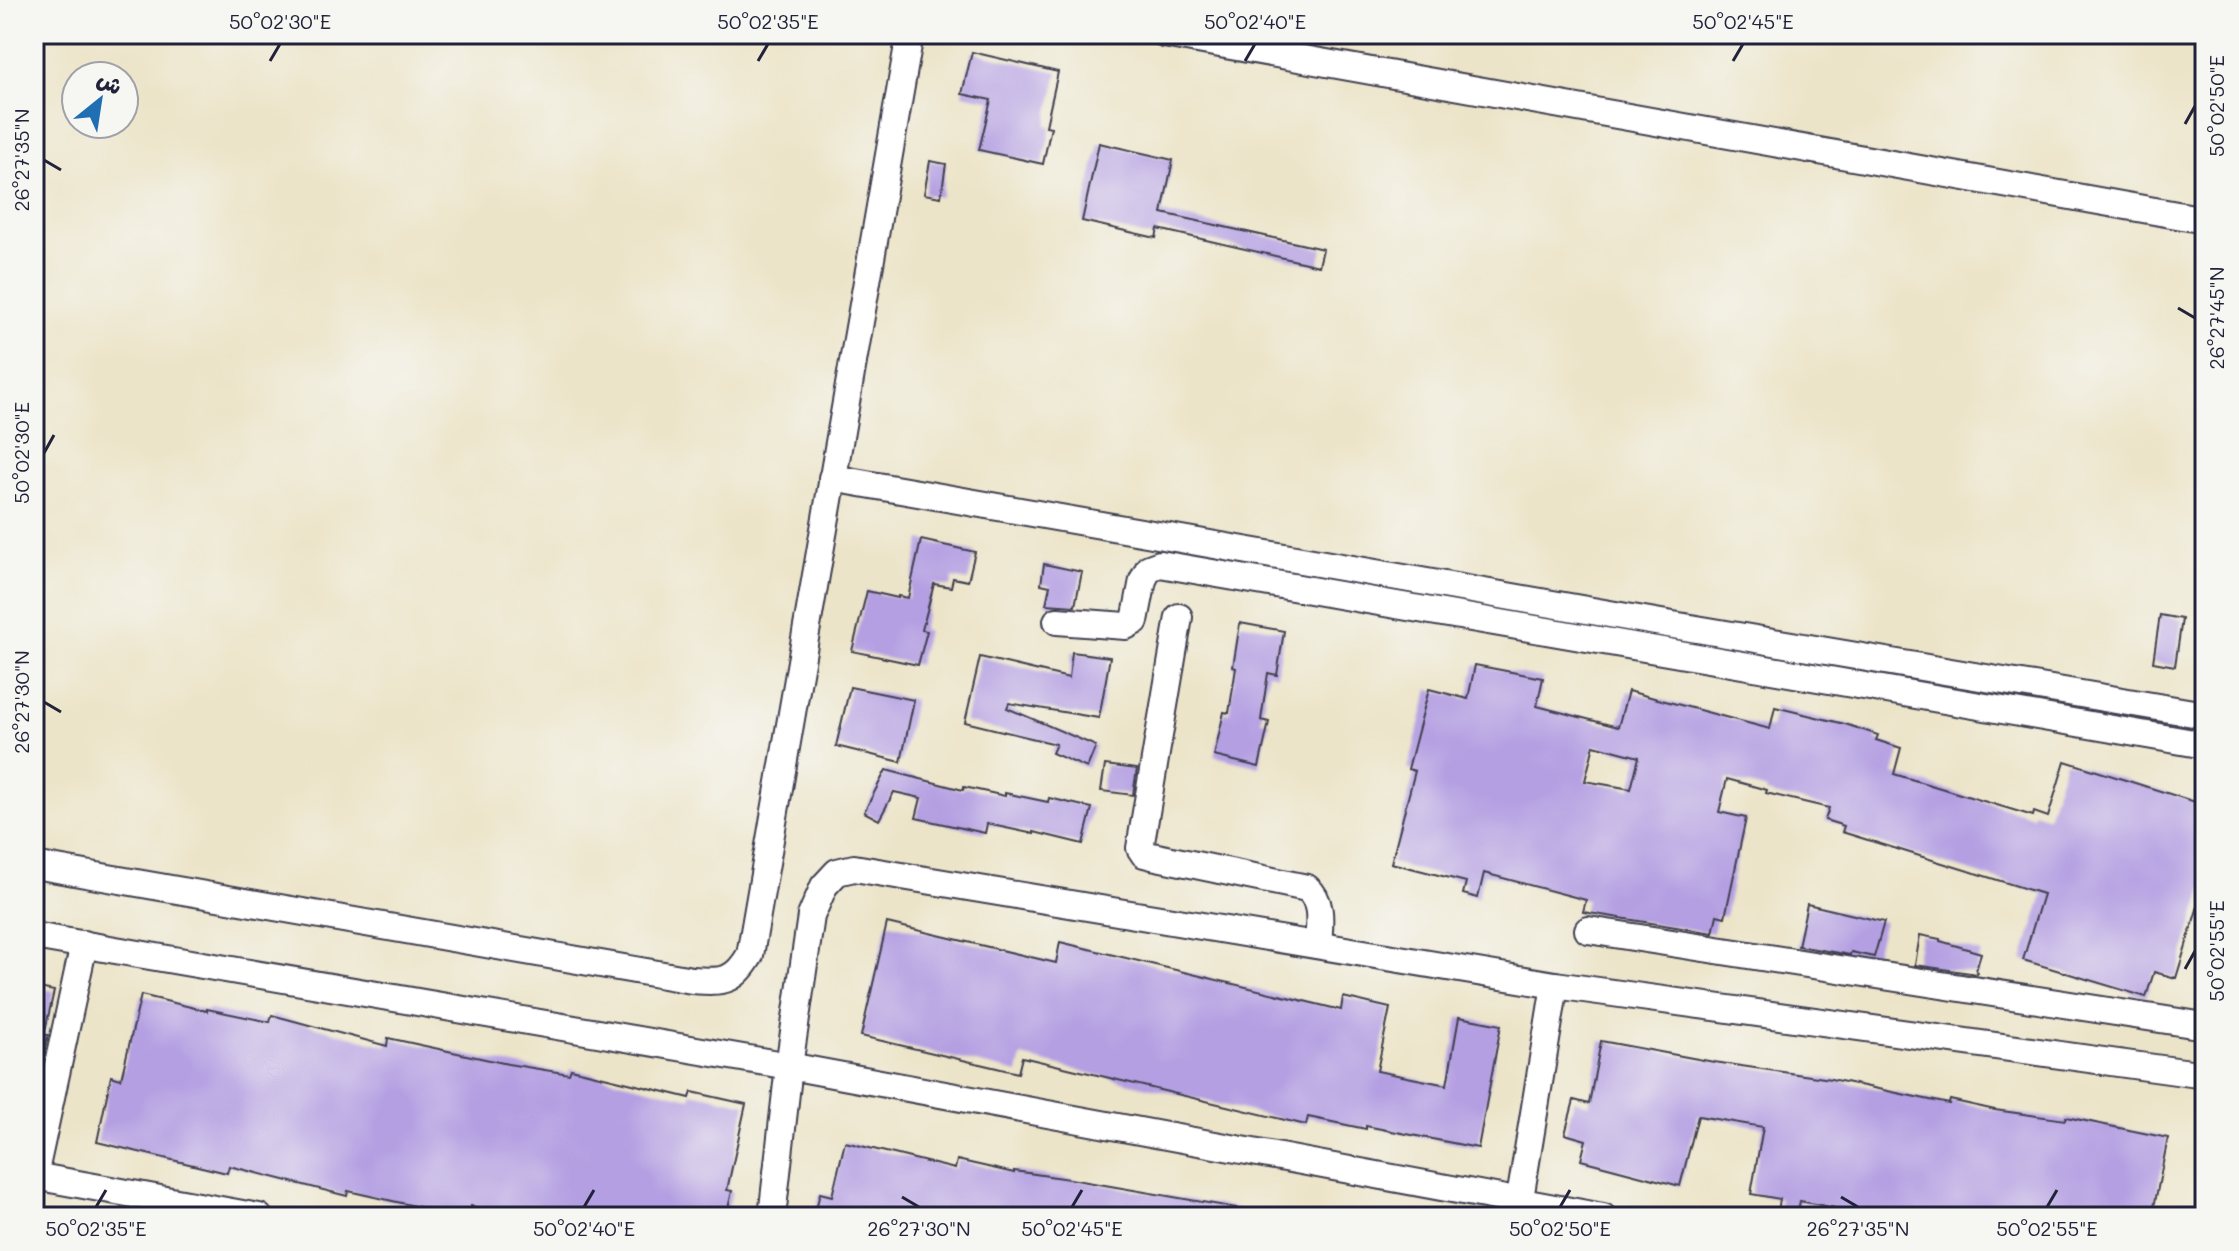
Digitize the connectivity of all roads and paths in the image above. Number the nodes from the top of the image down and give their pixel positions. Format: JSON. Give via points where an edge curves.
{"nodes":[{"id":1,"x":910,"y":34,"type":"edge"},
{"id":2,"x":1164,"y":34,"type":"edge"},
{"id":3,"x":2205,"y":220,"type":"edge"},
{"id":4,"x":832,"y":478,"type":"junction"},
{"id":5,"x":1179,"y":617,"type":"dead end"},
{"id":6,"x":1057,"y":621,"type":"dead end"},
{"id":7,"x":2205,"y":715,"type":"edge"},
{"id":8,"x":2205,"y":745,"type":"edge"},
{"id":9,"x":34,"y":865,"type":"edge"},
{"id":10,"x":1588,"y":930,"type":"dead end"},
{"id":11,"x":34,"y":936,"type":"edge"},
{"id":12,"x":84,"y":944,"type":"junction"},
{"id":13,"x":1318,"y":945,"type":"junction"},
{"id":14,"x":1555,"y":985,"type":"junction"},
{"id":15,"x":2205,"y":1026,"type":"edge"},
{"id":16,"x":789,"y":1066,"type":"junction"},
{"id":17,"x":2205,"y":1075,"type":"edge"},
{"id":18,"x":34,"y":1176,"type":"edge"},
{"id":19,"x":1518,"y":1209,"type":"edge"},
{"id":20,"x":259,"y":1217,"type":"edge"},
{"id":21,"x":772,"y":1217,"type":"edge"},
{"id":22,"x":1603,"y":1217,"type":"edge"}],
"edges":[{"from":1,"to":4,"type":"street"},
{"from":2,"to":3,"type":"street"},
{"from":4,"to":7,"type":"street"},
{"from":4,"to":9,"type":"street","via":[[750,955],[730,979],[692,980]]},
{"from":5,"to":13,"type":"street","via":[[1140,848],[1152,856],[1307,888],[1320,913]]},
{"from":6,"to":8,"type":"street","via":[[1126,626],[1135,621],[1149,568],[1160,564]]},
{"from":10,"to":15,"type":"street"},
{"from":11,"to":12,"type":"street"},
{"from":12,"to":16,"type":"street"},
{"from":12,"to":18,"type":"street"},
{"from":13,"to":14,"type":"street"},
{"from":13,"to":16,"type":"street","via":[[854,868],[837,872],[824,886],[811,916]]},
{"from":14,"to":17,"type":"street"},
{"from":14,"to":19,"type":"street"},
{"from":16,"to":19,"type":"street"},
{"from":16,"to":21,"type":"street"},
{"from":18,"to":20,"type":"street"},
{"from":19,"to":22,"type":"street"}]}
